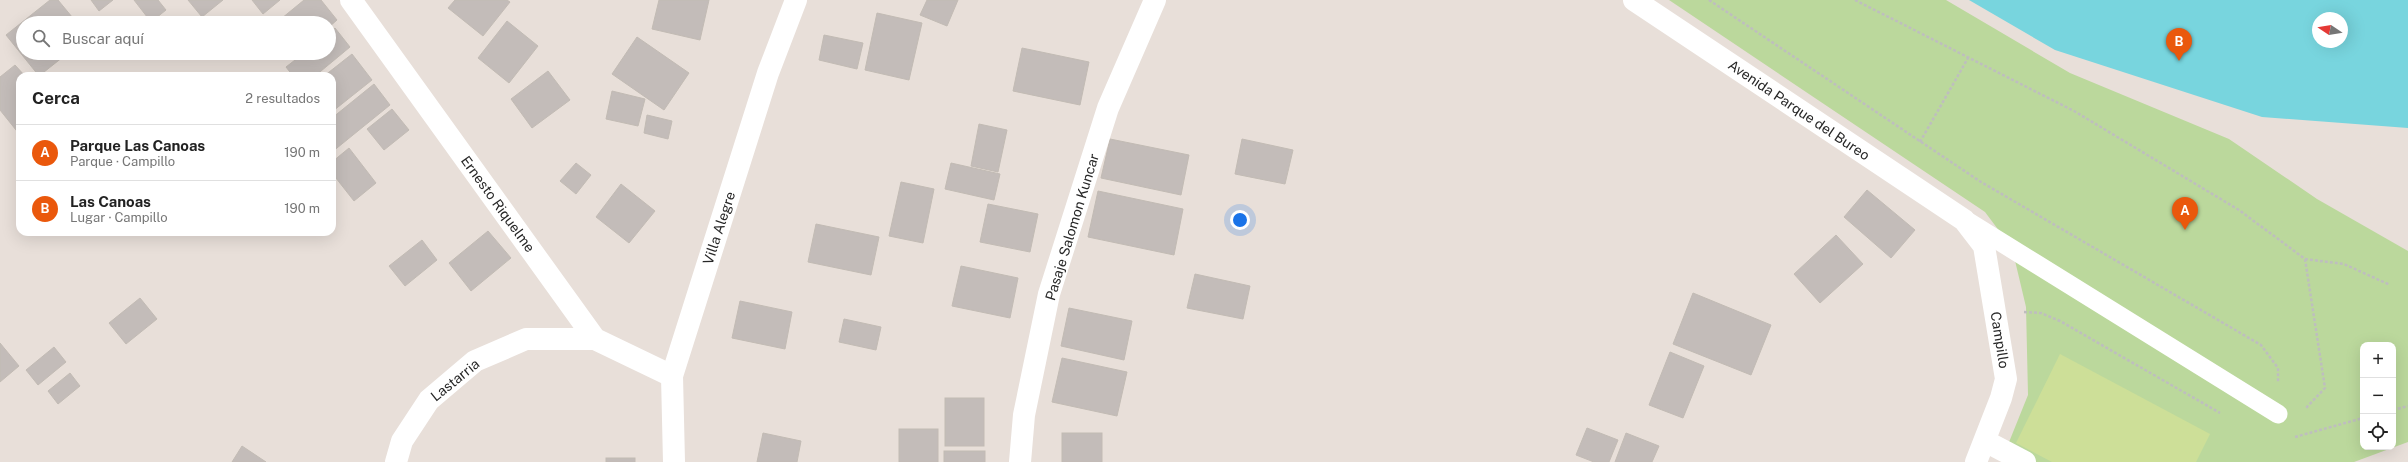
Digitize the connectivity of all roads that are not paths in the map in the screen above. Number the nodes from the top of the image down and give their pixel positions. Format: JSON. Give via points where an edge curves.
{"nodes":[{"id":1,"x":351,"y":0,"type":"edge"},
{"id":2,"x":796,"y":0,"type":"edge"},
{"id":3,"x":1155,"y":0,"type":"edge"},
{"id":4,"x":1634,"y":0,"type":"edge"},
{"id":5,"x":1964,"y":220,"type":"junction"},
{"id":6,"x":595,"y":339,"type":"junction"},
{"id":7,"x":672,"y":376,"type":"junction"},
{"id":8,"x":2272,"y":410,"type":"road end"},
{"id":9,"x":1985,"y":441,"type":"junction"},
{"id":10,"x":396,"y":462,"type":"edge"},
{"id":11,"x":674,"y":462,"type":"edge"},
{"id":12,"x":1020,"y":462,"type":"edge"},
{"id":13,"x":1976,"y":462,"type":"edge"},
{"id":14,"x":2025,"y":462,"type":"edge"}],
"edges":[{"from":1,"to":6,"type":"street","name":"Ernesto Riquelme"},
{"from":2,"to":7,"type":"street","name":"Villa Alegre","via":[[768,73]]},
{"from":3,"to":12,"type":"street","name":"Pasaje Salomon Kuncar","via":[[1108,108],[1049,294],[1024,415]]},
{"from":4,"to":5,"type":"street","name":"Avenida Parque del Bureo"},
{"from":5,"to":8,"type":"lane"},
{"from":5,"to":9,"type":"street","name":"Campillo","via":[[1984,246],[2006,379]]},
{"from":6,"to":7,"type":"street","name":"Ernesto Riquelme"},
{"from":6,"to":10,"type":"street","name":"Lastarria","via":[[526,339],[475,361],[429,400],[402,441]]},
{"from":7,"to":11,"type":"street","name":"Villa Alegre"},
{"from":9,"to":13,"type":"street","name":"Campillo"},
{"from":9,"to":14,"type":"street"}]}
